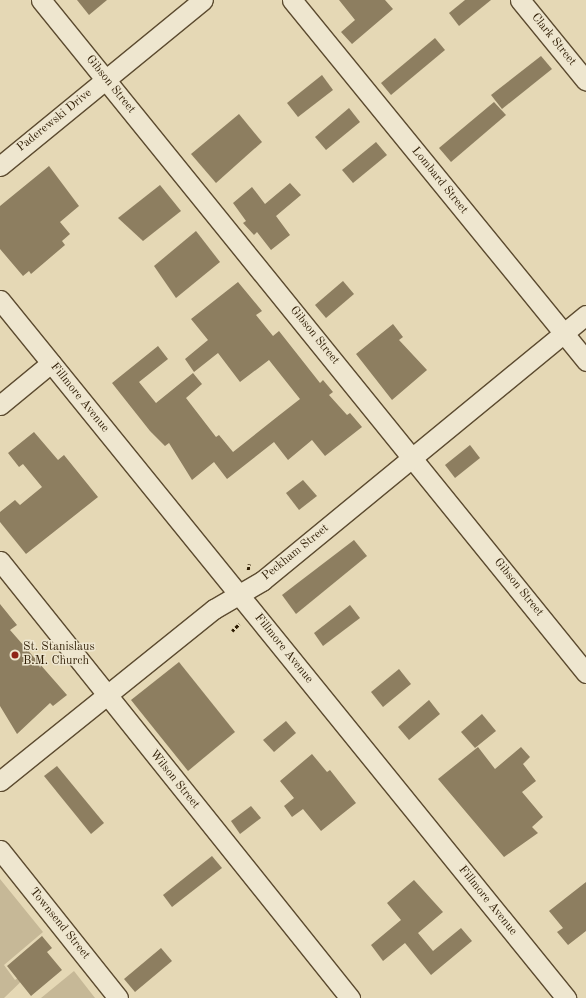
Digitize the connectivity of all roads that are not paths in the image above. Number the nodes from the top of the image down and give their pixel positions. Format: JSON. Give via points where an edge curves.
{"nodes":[{"id":1,"x":41,"y":0,"type":"edge"},
{"id":2,"x":204,"y":0,"type":"edge"},
{"id":3,"x":292,"y":0,"type":"edge"},
{"id":4,"x":520,"y":0,"type":"edge"},
{"id":5,"x":106,"y":80,"type":"junction"},
{"id":6,"x":586,"y":81,"type":"edge"},
{"id":7,"x":0,"y":166,"type":"edge"},
{"id":8,"x":0,"y":300,"type":"edge"},
{"id":9,"x":586,"y":315,"type":"edge"},
{"id":10,"x":563,"y":334,"type":"junction"},
{"id":11,"x":586,"y":361,"type":"edge"},
{"id":12,"x":51,"y":363,"type":"junction"},
{"id":13,"x":0,"y":405,"type":"edge"},
{"id":14,"x":412,"y":458,"type":"junction"},
{"id":15,"x":0,"y":561,"type":"edge"},
{"id":16,"x":237,"y":593,"type":"junction"},
{"id":17,"x":586,"y":673,"type":"edge"},
{"id":18,"x":107,"y":696,"type":"junction"},
{"id":19,"x":0,"y":780,"type":"edge"},
{"id":20,"x":0,"y":850,"type":"edge"},
{"id":21,"x":118,"y":998,"type":"edge"},
{"id":22,"x":350,"y":998,"type":"edge"},
{"id":23,"x":566,"y":998,"type":"edge"}],
"edges":[{"from":1,"to":5,"type":"street","name":"Gibson Street"},
{"from":2,"to":5,"type":"street","name":"Paderewski Drive"},
{"from":3,"to":10,"type":"street","name":"Lombard Street"},
{"from":4,"to":6,"type":"street","name":"Clark Street"},
{"from":5,"to":7,"type":"street","name":"Paderewski Drive"},
{"from":5,"to":14,"type":"street","name":"Gibson Street"},
{"from":8,"to":12,"type":"street","name":"Fillmore Avenue"},
{"from":9,"to":10,"type":"street","name":"Peckham Street"},
{"from":10,"to":11,"type":"street","name":"Lombard Street"},
{"from":10,"to":14,"type":"street","name":"Peckham Street"},
{"from":12,"to":13,"type":"street"},
{"from":12,"to":16,"type":"street","name":"Fillmore Avenue"},
{"from":14,"to":16,"type":"street","name":"Peckham Street","via":[[262,581]]},
{"from":14,"to":17,"type":"street","name":"Gibson Street"},
{"from":15,"to":18,"type":"street","name":"Wilson Street"},
{"from":16,"to":18,"type":"street","name":"Peckham Street"},
{"from":16,"to":23,"type":"street","name":"Fillmore Avenue"},
{"from":18,"to":19,"type":"street","name":"Peckham Street"},
{"from":18,"to":22,"type":"street","name":"Wilson Street"},
{"from":20,"to":21,"type":"street","name":"Townsend Street"}]}
